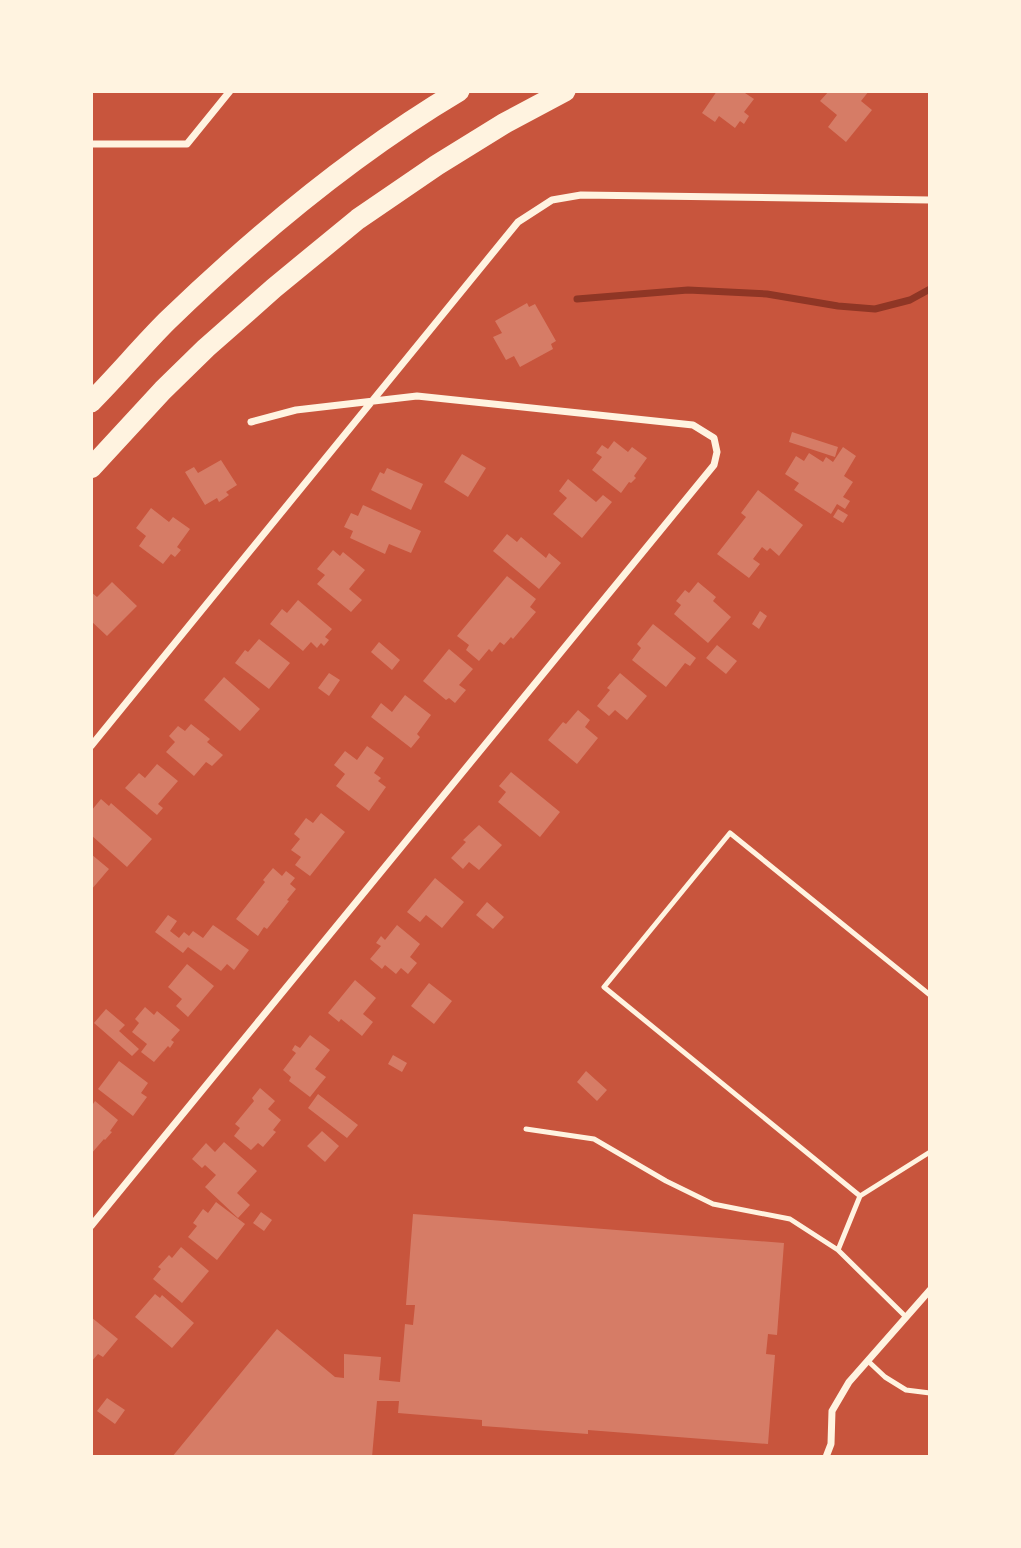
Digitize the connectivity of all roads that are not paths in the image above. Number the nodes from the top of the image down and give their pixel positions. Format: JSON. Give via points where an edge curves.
{"nodes":[{"id":1,"x":230,"y":91,"type":"edge"},
{"id":2,"x":459,"y":91,"type":"edge"},
{"id":3,"x":565,"y":91,"type":"edge"},
{"id":4,"x":91,"y":144,"type":"edge"},
{"id":5,"x":930,"y":200,"type":"edge"},
{"id":6,"x":374,"y":400,"type":"junction"},
{"id":7,"x":91,"y":402,"type":"edge"},
{"id":8,"x":251,"y":422,"type":"dead end"},
{"id":9,"x":91,"y":468,"type":"edge"},
{"id":10,"x":91,"y":746,"type":"edge"},
{"id":11,"x":930,"y":995,"type":"edge"},
{"id":12,"x":526,"y":1129,"type":"dead end"},
{"id":13,"x":930,"y":1152,"type":"edge"},
{"id":14,"x":860,"y":1196,"type":"junction"},
{"id":15,"x":91,"y":1226,"type":"edge"},
{"id":16,"x":838,"y":1250,"type":"junction"},
{"id":17,"x":930,"y":1290,"type":"edge"},
{"id":18,"x":906,"y":1317,"type":"junction"},
{"id":19,"x":868,"y":1361,"type":"junction"},
{"id":20,"x":930,"y":1393,"type":"edge"},
{"id":21,"x":825,"y":1457,"type":"edge"}],
"edges":[{"from":1,"to":4,"type":"street","via":[[187,144]]},
{"from":2,"to":7,"type":"highway","via":[[377,145],[288,213],[166,323]]},
{"from":3,"to":9,"type":"highway","via":[[437,165],[358,219],[206,348]]},
{"from":5,"to":6,"type":"street","via":[[581,195],[552,200],[518,222]]},
{"from":6,"to":8,"type":"street","via":[[296,410]]},
{"from":6,"to":10,"type":"street"},
{"from":6,"to":15,"type":"street","via":[[417,396],[693,425],[713,438],[718,452],[714,465]]},
{"from":11,"to":14,"type":"lane","via":[[730,833],[604,987]]},
{"from":12,"to":16,"type":"lane","via":[[594,1139],[713,1204],[790,1219]]},
{"from":13,"to":14,"type":"lane"},
{"from":14,"to":16,"type":"lane"},
{"from":16,"to":18,"type":"lane"},
{"from":17,"to":18,"type":"street"},
{"from":18,"to":19,"type":"street"},
{"from":19,"to":20,"type":"lane","via":[[906,1390]]},
{"from":19,"to":21,"type":"street","via":[[832,1412],[831,1444]]}]}
